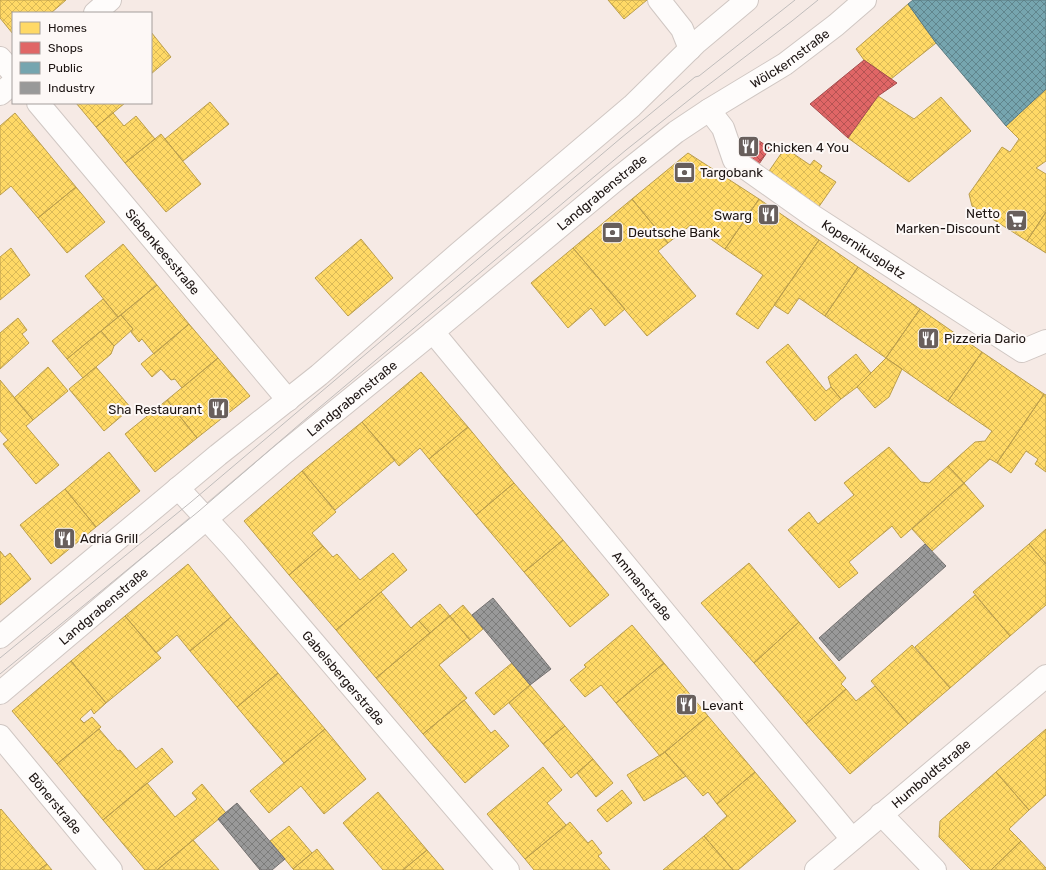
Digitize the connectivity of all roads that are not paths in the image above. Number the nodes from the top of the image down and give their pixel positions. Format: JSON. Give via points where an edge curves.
{"nodes":[{"id":1,"x":110,"y":0,"type":"edge"},
{"id":2,"x":659,"y":0,"type":"edge"},
{"id":3,"x":747,"y":0,"type":"edge"},
{"id":4,"x":865,"y":0,"type":"edge"},
{"id":5,"x":96,"y":12,"type":"edge"},
{"id":6,"x":690,"y":49,"type":"junction"},
{"id":7,"x":0,"y":58,"type":"edge"},
{"id":8,"x":12,"y":72,"type":"edge"},
{"id":9,"x":12,"y":84,"type":"edge"},
{"id":10,"x":0,"y":94,"type":"edge"},
{"id":11,"x":39,"y":104,"type":"edge"},
{"id":12,"x":709,"y":110,"type":"junction"},
{"id":13,"x":433,"y":332,"type":"junction"},
{"id":14,"x":1046,"y":341,"type":"edge"},
{"id":15,"x":288,"y":400,"type":"junction"},
{"id":16,"x":178,"y":488,"type":"junction"},
{"id":17,"x":206,"y":518,"type":"junction"},
{"id":18,"x":0,"y":637,"type":"edge"},
{"id":19,"x":1046,"y":676,"type":"edge"},
{"id":20,"x":0,"y":693,"type":"edge"},
{"id":21,"x":0,"y":736,"type":"edge"},
{"id":22,"x":881,"y":814,"type":"junction"},
{"id":23,"x":852,"y":839,"type":"junction"},
{"id":24,"x":111,"y":870,"type":"edge"},
{"id":25,"x":508,"y":870,"type":"edge"},
{"id":26,"x":816,"y":870,"type":"edge"},
{"id":27,"x":935,"y":870,"type":"edge"}],
"edges":[{"from":1,"to":5,"type":"street"},
{"from":2,"to":6,"type":"street","via":[[682,28]]},
{"from":3,"to":6,"type":"street"},
{"from":4,"to":12,"type":"street","name":"Wölckernstraße","via":[[785,64]]},
{"from":6,"to":15,"type":"street","via":[[632,106]]},
{"from":7,"to":8,"type":"street"},
{"from":9,"to":10,"type":"street"},
{"from":11,"to":15,"type":"street","name":"Siebenkeesstraße"},
{"from":12,"to":13,"type":"street","name":"Landgrabenstraße","via":[[676,132],[612,183]]},
{"from":12,"to":14,"type":"street","name":"Kopernikusplatz","via":[[724,128],[734,160],[813,216],[1022,351]]},
{"from":13,"to":17,"type":"street","name":"Landgrabenstraße"},
{"from":13,"to":23,"type":"street","name":"Ammanstraße"},
{"from":15,"to":16,"type":"street"},
{"from":16,"to":17,"type":"street","name":"Gabelsbergerstraße"},
{"from":16,"to":18,"type":"street"},
{"from":17,"to":20,"type":"street","name":"Landgrabenstraße"},
{"from":17,"to":25,"type":"street","name":"Gabelsbergerstraße"},
{"from":19,"to":22,"type":"street","name":"Humboldtstraße"},
{"from":21,"to":24,"type":"street","name":"Bönerstraße"},
{"from":22,"to":23,"type":"street","name":"Humboldtstraße"},
{"from":22,"to":27,"type":"street"},
{"from":23,"to":26,"type":"street","name":"Humboldtstraße"}]}
